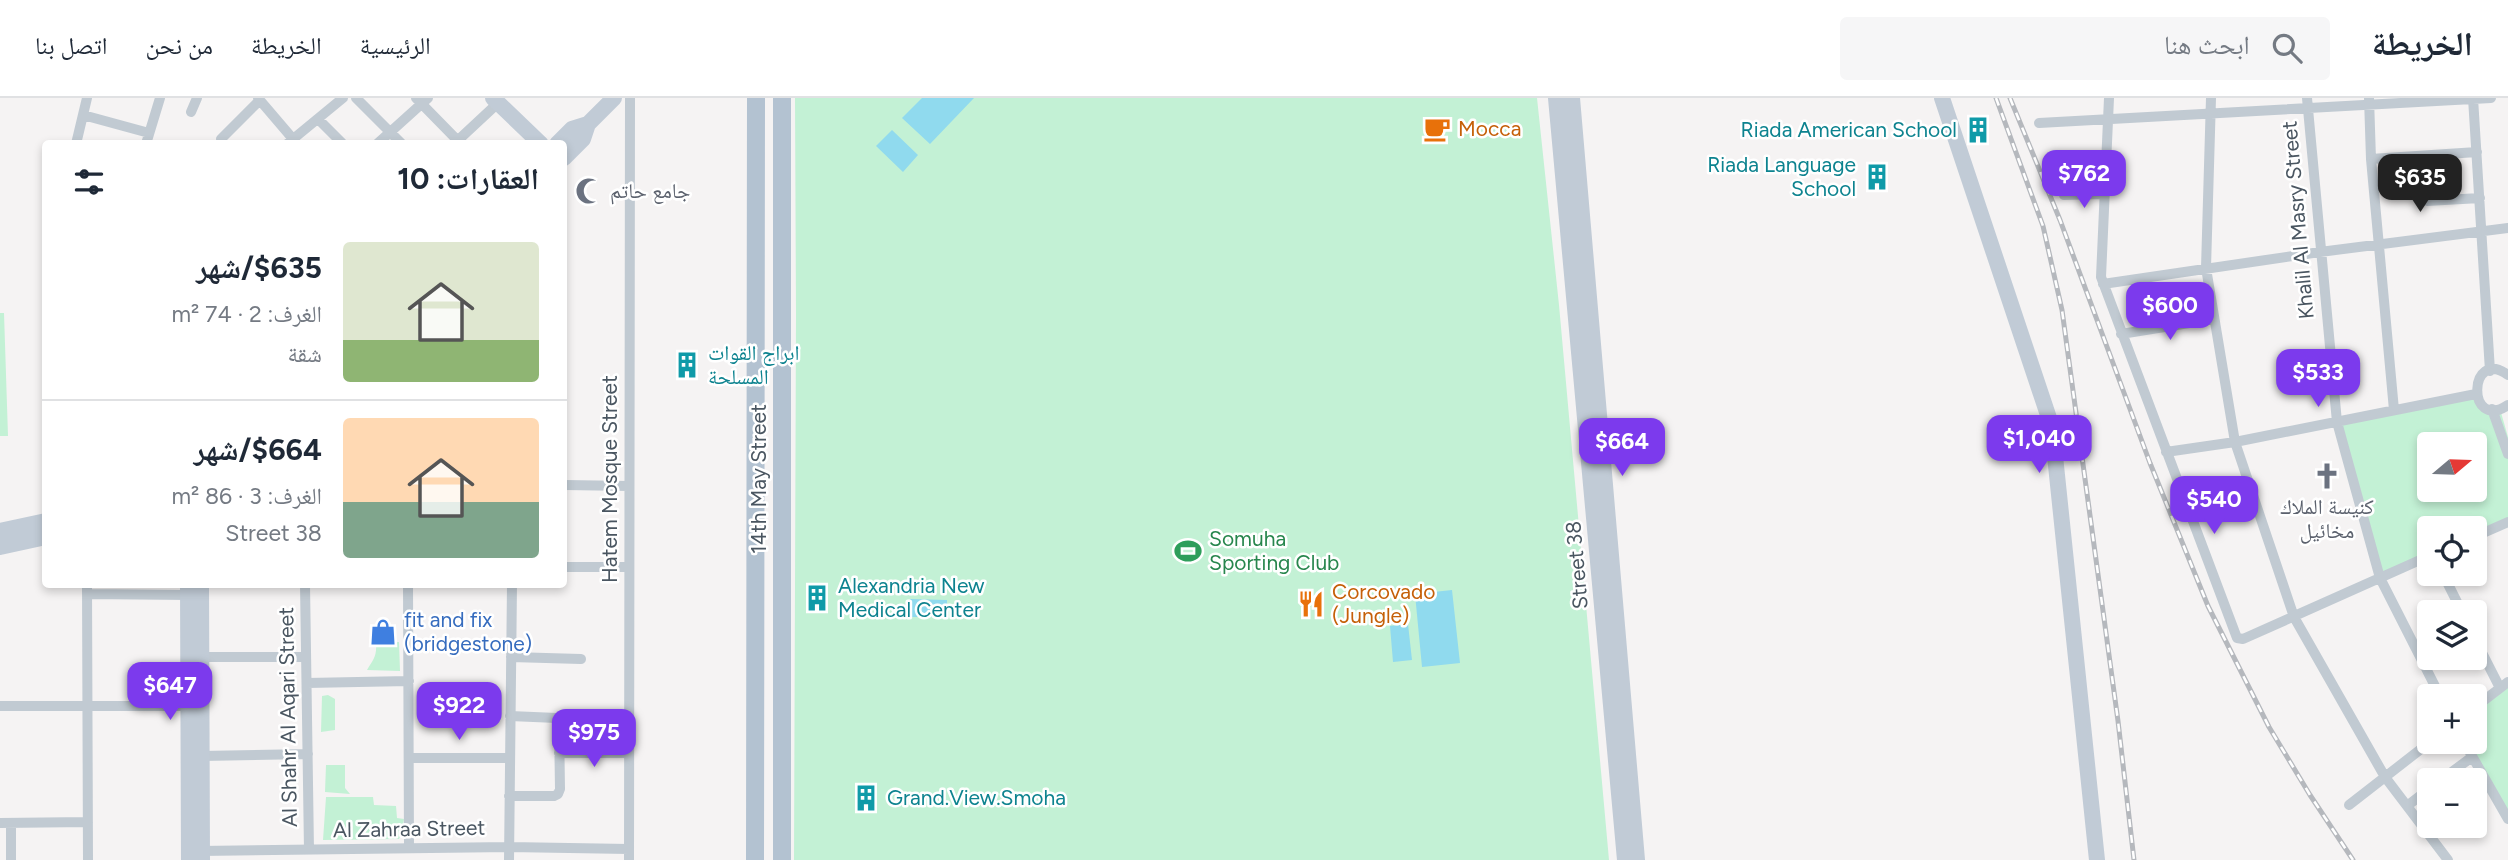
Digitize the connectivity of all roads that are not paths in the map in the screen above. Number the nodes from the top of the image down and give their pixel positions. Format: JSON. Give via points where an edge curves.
{"nodes":[{"id":1,"x":87,"y":98,"type":"edge"},
{"id":2,"x":160,"y":98,"type":"edge"},
{"id":3,"x":197,"y":98,"type":"edge"},
{"id":4,"x":273,"y":98,"type":"edge"},
{"id":5,"x":343,"y":98,"type":"edge"},
{"id":6,"x":356,"y":98,"type":"edge"},
{"id":7,"x":614,"y":98,"type":"edge"},
{"id":8,"x":630,"y":98,"type":"edge"},
{"id":9,"x":757,"y":98,"type":"edge"},
{"id":10,"x":782,"y":98,"type":"edge"},
{"id":11,"x":1556,"y":98,"type":"edge"},
{"id":12,"x":1572,"y":98,"type":"edge"},
{"id":13,"x":1942,"y":98,"type":"edge"},
{"id":14,"x":2109,"y":98,"type":"edge"},
{"id":15,"x":2211,"y":98,"type":"edge"},
{"id":16,"x":2491,"y":98,"type":"edge"},
{"id":17,"x":259,"y":99,"type":"edge"},
{"id":18,"x":2473,"y":99,"type":"edge"},
{"id":19,"x":422,"y":100,"type":"edge"},
{"id":20,"x":495,"y":100,"type":"edge"},
{"id":21,"x":2369,"y":101,"type":"edge"},
{"id":22,"x":2307,"y":103,"type":"edge"},
{"id":23,"x":191,"y":112,"type":"dead end"},
{"id":24,"x":271,"y":113,"type":"junction"},
{"id":25,"x":2209,"y":114,"type":"junction"},
{"id":26,"x":83,"y":115,"type":"junction"},
{"id":27,"x":2108,"y":118,"type":"junction"},
{"id":28,"x":318,"y":119,"type":"junction"},
{"id":29,"x":2039,"y":122,"type":"dead end"},
{"id":30,"x":588,"y":124,"type":"junction"},
{"id":31,"x":390,"y":132,"type":"junction"},
{"id":32,"x":148,"y":138,"type":"edge"},
{"id":33,"x":221,"y":139,"type":"dead end"},
{"id":34,"x":77,"y":140,"type":"edge"},
{"id":35,"x":289,"y":140,"type":"edge"},
{"id":36,"x":291,"y":140,"type":"edge"},
{"id":37,"x":339,"y":140,"type":"edge"},
{"id":38,"x":381,"y":140,"type":"edge"},
{"id":39,"x":398,"y":140,"type":"edge"},
{"id":40,"x":456,"y":140,"type":"edge"},
{"id":41,"x":460,"y":140,"type":"edge"},
{"id":42,"x":537,"y":140,"type":"edge"},
{"id":43,"x":561,"y":140,"type":"edge"},
{"id":44,"x":2477,"y":152,"type":"junction"},
{"id":45,"x":567,"y":155,"type":"edge"},
{"id":46,"x":2421,"y":156,"type":"junction"},
{"id":47,"x":2371,"y":159,"type":"junction"},
{"id":48,"x":2103,"y":194,"type":"junction"},
{"id":49,"x":2064,"y":195,"type":"dead end"},
{"id":50,"x":2480,"y":198,"type":"junction"},
{"id":51,"x":2508,"y":228,"type":"edge"},
{"id":52,"x":2482,"y":231,"type":"junction"},
{"id":53,"x":2379,"y":244,"type":"junction"},
{"id":54,"x":2320,"y":252,"type":"junction"},
{"id":55,"x":2206,"y":268,"type":"junction"},
{"id":56,"x":2103,"y":284,"type":"junction"},
{"id":57,"x":2214,"y":319,"type":"junction"},
{"id":58,"x":2121,"y":334,"type":"junction"},
{"id":59,"x":2490,"y":370,"type":"junction"},
{"id":60,"x":2508,"y":375,"type":"edge"},
{"id":61,"x":2476,"y":394,"type":"junction"},
{"id":62,"x":2508,"y":405,"type":"edge"},
{"id":63,"x":2492,"y":409,"type":"junction"},
{"id":64,"x":2394,"y":410,"type":"junction"},
{"id":65,"x":2337,"y":422,"type":"junction"},
{"id":66,"x":2235,"y":442,"type":"junction"},
{"id":67,"x":2166,"y":452,"type":"junction"},
{"id":68,"x":2508,"y":454,"type":"edge"},
{"id":69,"x":756,"y":465,"type":"junction"},
{"id":70,"x":781,"y":468,"type":"junction"},
{"id":71,"x":567,"y":485,"type":"edge"},
{"id":72,"x":629,"y":486,"type":"junction"},
{"id":73,"x":42,"y":522,"type":"edge"},
{"id":74,"x":2508,"y":522,"type":"edge"},
{"id":75,"x":0,"y":531,"type":"edge"},
{"id":76,"x":2487,"y":531,"type":"edge"},
{"id":77,"x":42,"y":538,"type":"edge"},
{"id":78,"x":0,"y":547,"type":"edge"},
{"id":79,"x":2417,"y":561,"type":"edge"},
{"id":80,"x":567,"y":567,"type":"edge"},
{"id":81,"x":629,"y":567,"type":"junction"},
{"id":82,"x":2380,"y":578,"type":"junction"},
{"id":83,"x":192,"y":588,"type":"edge"},
{"id":84,"x":305,"y":588,"type":"edge"},
{"id":85,"x":408,"y":588,"type":"edge"},
{"id":86,"x":512,"y":588,"type":"edge"},
{"id":87,"x":87,"y":589,"type":"edge"},
{"id":88,"x":2294,"y":617,"type":"junction"},
{"id":89,"x":195,"y":657,"type":"junction"},
{"id":90,"x":306,"y":657,"type":"junction"},
{"id":91,"x":511,"y":657,"type":"junction"},
{"id":92,"x":2487,"y":658,"type":"edge"},
{"id":93,"x":582,"y":659,"type":"dead end"},
{"id":94,"x":409,"y":681,"type":"junction"},
{"id":95,"x":307,"y":683,"type":"junction"},
{"id":96,"x":2434,"y":684,"type":"edge"},
{"id":97,"x":2504,"y":685,"type":"edge"},
{"id":98,"x":2487,"y":698,"type":"edge"},
{"id":99,"x":0,"y":706,"type":"edge"},
{"id":100,"x":87,"y":706,"type":"junction"},
{"id":101,"x":188,"y":706,"type":"junction"},
{"id":102,"x":510,"y":716,"type":"junction"},
{"id":103,"x":2417,"y":752,"type":"edge"},
{"id":104,"x":559,"y":753,"type":"junction"},
{"id":105,"x":629,"y":753,"type":"junction"},
{"id":106,"x":308,"y":754,"type":"junction"},
{"id":107,"x":2470,"y":754,"type":"edge"},
{"id":108,"x":202,"y":756,"type":"junction"},
{"id":109,"x":2472,"y":757,"type":"junction"},
{"id":110,"x":409,"y":758,"type":"junction"},
{"id":111,"x":509,"y":758,"type":"junction"},
{"id":112,"x":2457,"y":768,"type":"edge"},
{"id":113,"x":2385,"y":778,"type":"junction"},
{"id":114,"x":509,"y":796,"type":"junction"},
{"id":115,"x":2417,"y":798,"type":"edge"},
{"id":116,"x":2349,"y":805,"type":"dead end"},
{"id":117,"x":2407,"y":806,"type":"junction"},
{"id":118,"x":1627,"y":813,"type":"junction"},
{"id":119,"x":2508,"y":819,"type":"edge"},
{"id":120,"x":88,"y":822,"type":"junction"},
{"id":121,"x":5,"y":823,"type":"edge"},
{"id":122,"x":509,"y":847,"type":"junction"},
{"id":123,"x":409,"y":848,"type":"junction"},
{"id":124,"x":309,"y":850,"type":"junction"},
{"id":125,"x":362,"y":855,"type":"edge"},
{"id":126,"x":629,"y":855,"type":"edge"},
{"id":127,"x":195,"y":856,"type":"edge"},
{"id":128,"x":11,"y":860,"type":"edge"},
{"id":129,"x":88,"y":860,"type":"edge"},
{"id":130,"x":509,"y":860,"type":"edge"},
{"id":131,"x":755,"y":860,"type":"edge"},
{"id":132,"x":782,"y":860,"type":"edge"},
{"id":133,"x":1625,"y":860,"type":"edge"},
{"id":134,"x":1637,"y":860,"type":"edge"},
{"id":135,"x":2097,"y":860,"type":"edge"},
{"id":136,"x":2448,"y":860,"type":"edge"}],
"edges":[{"from":1,"to":26,"type":"street"},
{"from":2,"to":32,"type":"street"},
{"from":3,"to":23,"type":"street"},
{"from":4,"to":24,"type":"street"},
{"from":5,"to":28,"type":"street"},
{"from":6,"to":31,"type":"street"},
{"from":7,"to":30,"type":"street"},
{"from":8,"to":72,"type":"street","name":"Hatem Mosque Street"},
{"from":9,"to":69,"type":"main road","name":"14th May Street"},
{"from":10,"to":70,"type":"main road","name":"14th May Street"},
{"from":11,"to":118,"type":"street","name":"Street 38"},
{"from":12,"to":118,"type":"street","name":"Street 38"},
{"from":13,"to":135,"type":"street","via":[[2052,428]]},
{"from":14,"to":27,"type":"street"},
{"from":15,"to":25,"type":"street"},
{"from":16,"to":18,"type":"street"},
{"from":17,"to":24,"type":"street"},
{"from":17,"to":33,"type":"street"},
{"from":18,"to":21,"type":"street"},
{"from":18,"to":44,"type":"street"},
{"from":19,"to":31,"type":"street"},
{"from":19,"to":40,"type":"street"},
{"from":20,"to":41,"type":"street"},
{"from":20,"to":42,"type":"street"},
{"from":21,"to":22,"type":"street"},
{"from":21,"to":47,"type":"street"},
{"from":22,"to":25,"type":"street"},
{"from":22,"to":54,"type":"street","name":"Khalil Al Masry Street"},
{"from":24,"to":35,"type":"street"},
{"from":25,"to":27,"type":"street"},
{"from":25,"to":55,"type":"street"},
{"from":26,"to":32,"type":"street"},
{"from":26,"to":34,"type":"street"},
{"from":27,"to":29,"type":"street"},
{"from":27,"to":48,"type":"street"},
{"from":28,"to":36,"type":"street"},
{"from":28,"to":37,"type":"street"},
{"from":30,"to":43,"type":"street","via":[[572,129]]},
{"from":30,"to":45,"type":"street","via":[[583,139]]},
{"from":31,"to":38,"type":"street"},
{"from":31,"to":39,"type":"street"},
{"from":44,"to":46,"type":"street"},
{"from":44,"to":50,"type":"street"},
{"from":46,"to":47,"type":"street"},
{"from":46,"to":50,"type":"street","via":[[2427,201]]},
{"from":47,"to":53,"type":"street"},
{"from":48,"to":49,"type":"street"},
{"from":48,"to":56,"type":"street","via":[[2099,262]]},
{"from":50,"to":52,"type":"street"},
{"from":51,"to":52,"type":"street"},
{"from":52,"to":53,"type":"street"},
{"from":52,"to":59,"type":"street"},
{"from":53,"to":54,"type":"street"},
{"from":53,"to":64,"type":"street"},
{"from":54,"to":55,"type":"street"},
{"from":54,"to":65,"type":"street","name":"Khalil Al Masry Street"},
{"from":55,"to":56,"type":"street"},
{"from":55,"to":57,"type":"street"},
{"from":56,"to":58,"type":"street"},
{"from":57,"to":58,"type":"street"},
{"from":57,"to":66,"type":"street"},
{"from":58,"to":67,"type":"street"},
{"from":59,"to":60,"type":"street"},
{"from":59,"to":61,"type":"street","via":[[2478,379]]},
{"from":61,"to":63,"type":"street"},
{"from":61,"to":64,"type":"street"},
{"from":62,"to":63,"type":"street"},
{"from":63,"to":68,"type":"street"},
{"from":64,"to":65,"type":"street"},
{"from":65,"to":66,"type":"street"},
{"from":65,"to":82,"type":"street","name":"Khalil Al Masry Street"},
{"from":66,"to":67,"type":"street"},
{"from":66,"to":88,"type":"street"},
{"from":67,"to":88,"type":"street","via":[[2236,637],[2243,639]]},
{"from":69,"to":70,"type":"main road","via":[[772,462]]},
{"from":69,"to":131,"type":"main road","name":"14th May Street"},
{"from":70,"to":132,"type":"main road","name":"14th May Street"},
{"from":71,"to":72,"type":"street"},
{"from":72,"to":81,"type":"street","name":"Hatem Mosque Street"},
{"from":73,"to":75,"type":"street"},
{"from":74,"to":76,"type":"street"},
{"from":77,"to":78,"type":"street"},
{"from":79,"to":82,"type":"street"},
{"from":80,"to":81,"type":"street"},
{"from":81,"to":105,"type":"street","name":"Hatem Mosque Street"},
{"from":82,"to":88,"type":"street"},
{"from":82,"to":96,"type":"street","name":"Khalil Al Masry Street"},
{"from":83,"to":87,"type":"street"},
{"from":83,"to":89,"type":"street"},
{"from":84,"to":90,"type":"street","name":"Al Shahr Al Aqari Street"},
{"from":85,"to":94,"type":"street"},
{"from":86,"to":91,"type":"street"},
{"from":87,"to":100,"type":"street"},
{"from":88,"to":113,"type":"street"},
{"from":89,"to":90,"type":"street"},
{"from":89,"to":101,"type":"street"},
{"from":89,"to":108,"type":"street"},
{"from":90,"to":95,"type":"street","name":"Al Shahr Al Aqari Street"},
{"from":91,"to":93,"type":"street"},
{"from":91,"to":102,"type":"street"},
{"from":92,"to":97,"type":"street"},
{"from":94,"to":95,"type":"street"},
{"from":94,"to":110,"type":"street"},
{"from":95,"to":106,"type":"street","name":"Al Shahr Al Aqari Street"},
{"from":97,"to":98,"type":"street"},
{"from":99,"to":100,"type":"street"},
{"from":100,"to":101,"type":"street"},
{"from":100,"to":120,"type":"street"},
{"from":101,"to":127,"type":"street"},
{"from":102,"to":104,"type":"street","via":[[557,719]]},
{"from":102,"to":111,"type":"street"},
{"from":103,"to":113,"type":"street"},
{"from":104,"to":105,"type":"street"},
{"from":104,"to":114,"type":"street","via":[[558,794]]},
{"from":105,"to":126,"type":"street","name":"Hatem Mosque Street"},
{"from":106,"to":108,"type":"street"},
{"from":106,"to":124,"type":"street","name":"Al Shahr Al Aqari Street"},
{"from":107,"to":109,"type":"street"},
{"from":108,"to":127,"type":"street"},
{"from":109,"to":112,"type":"street"},
{"from":109,"to":119,"type":"street"},
{"from":110,"to":111,"type":"street"},
{"from":110,"to":123,"type":"street"},
{"from":111,"to":114,"type":"street"},
{"from":113,"to":116,"type":"street"},
{"from":113,"to":117,"type":"street"},
{"from":114,"to":122,"type":"street"},
{"from":115,"to":117,"type":"street"},
{"from":117,"to":136,"type":"street"},
{"from":118,"to":133,"type":"street","name":"Street 38"},
{"from":118,"to":134,"type":"street","name":"Street 38"},
{"from":120,"to":121,"type":"street"},
{"from":120,"to":129,"type":"street"},
{"from":121,"to":128,"type":"street"},
{"from":122,"to":123,"type":"street","name":"Al Zahraa Street"},
{"from":122,"to":126,"type":"street","name":"Al Zahraa Street"},
{"from":122,"to":130,"type":"street"},
{"from":123,"to":125,"type":"street","name":"Al Zahraa Street"},
{"from":124,"to":125,"type":"street","name":"Al Zahraa Street"},
{"from":124,"to":127,"type":"street","name":"Al Zahraa Street"}]}
